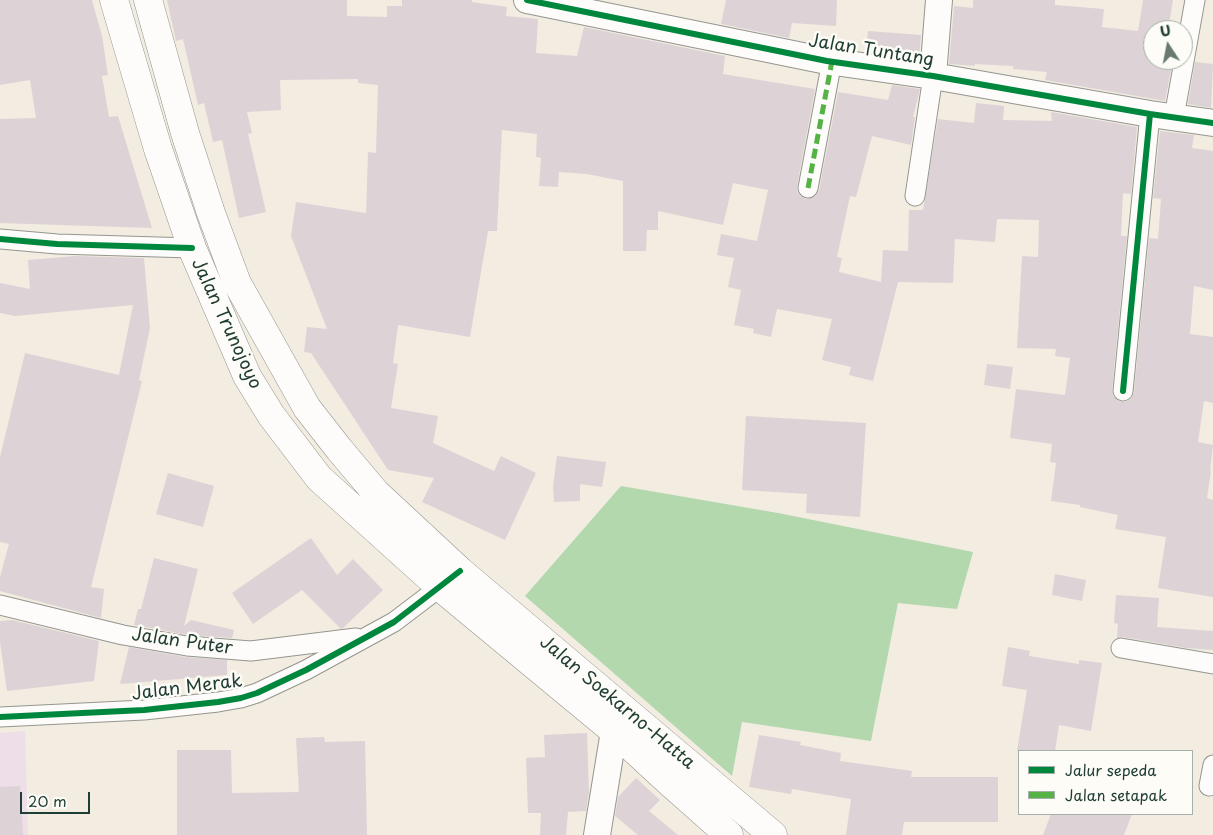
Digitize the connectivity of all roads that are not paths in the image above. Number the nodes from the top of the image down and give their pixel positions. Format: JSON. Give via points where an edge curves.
{"nodes":[{"id":1,"x":114,"y":0,"type":"edge"},
{"id":2,"x":148,"y":0,"type":"edge"},
{"id":3,"x":526,"y":0,"type":"edge"},
{"id":4,"x":939,"y":0,"type":"edge"},
{"id":5,"x":1196,"y":0,"type":"edge"},
{"id":6,"x":832,"y":61,"type":"junction"},
{"id":7,"x":933,"y":76,"type":"junction"},
{"id":8,"x":1162,"y":116,"type":"junction"},
{"id":9,"x":1213,"y":121,"type":"edge"},
{"id":10,"x":808,"y":188,"type":"dead end"},
{"id":11,"x":915,"y":196,"type":"dead end"},
{"id":12,"x":0,"y":239,"type":"edge"},
{"id":13,"x":192,"y":248,"type":"junction"},
{"id":14,"x":1123,"y":391,"type":"dead end"},
{"id":15,"x":450,"y":579,"type":"junction"},
{"id":16,"x":0,"y":605,"type":"edge"},
{"id":17,"x":367,"y":637,"type":"junction"},
{"id":18,"x":1121,"y":648,"type":"dead end"},
{"id":19,"x":1213,"y":664,"type":"edge"},
{"id":20,"x":0,"y":717,"type":"edge"},
{"id":21,"x":614,"y":730,"type":"junction"},
{"id":22,"x":1213,"y":765,"type":"edge"},
{"id":23,"x":1209,"y":786,"type":"dead end"},
{"id":24,"x":597,"y":835,"type":"edge"},
{"id":25,"x":729,"y":835,"type":"edge"},
{"id":26,"x":773,"y":835,"type":"edge"}],
"edges":[{"from":1,"to":13,"type":"highway","name":"Jalan Trunojoyo","via":[[161,158]]},
{"from":2,"to":15,"type":"highway","name":"Jalan Trunojoyo","via":[[185,133],[237,284],[308,408],[376,494]]},
{"from":3,"to":6,"type":"street","name":"Jalan Tuntang"},
{"from":4,"to":7,"type":"street"},
{"from":5,"to":8,"type":"street"},
{"from":6,"to":7,"type":"street","name":"Jalan Tuntang"},
{"from":6,"to":10,"type":"street"},
{"from":7,"to":8,"type":"street","name":"Jalan Tuntang"},
{"from":7,"to":11,"type":"street"},
{"from":8,"to":9,"type":"street","name":"Jalan Tuntang"},
{"from":8,"to":14,"type":"street"},
{"from":12,"to":13,"type":"street"},
{"from":13,"to":15,"type":"highway","name":"Jalan Trunojoyo","via":[[247,376],[319,478]]},
{"from":15,"to":17,"type":"street","name":"Jalan Merak","via":[[394,622]]},
{"from":15,"to":21,"type":"highway","name":"Jalan Soekarno-Hatta","via":[[498,634]]},
{"from":15,"to":26,"type":"highway","name":"Jalan Soekarno-Hatta"},
{"from":16,"to":17,"type":"street","name":"Jalan Puter","via":[[187,646],[251,651]]},
{"from":17,"to":20,"type":"street","name":"Jalan Merak","via":[[306,670],[241,698],[144,710]]},
{"from":18,"to":19,"type":"street"},
{"from":21,"to":24,"type":"street"},
{"from":21,"to":25,"type":"highway","name":"Jalan Soekarno-Hatta"},
{"from":22,"to":23,"type":"street"}]}
